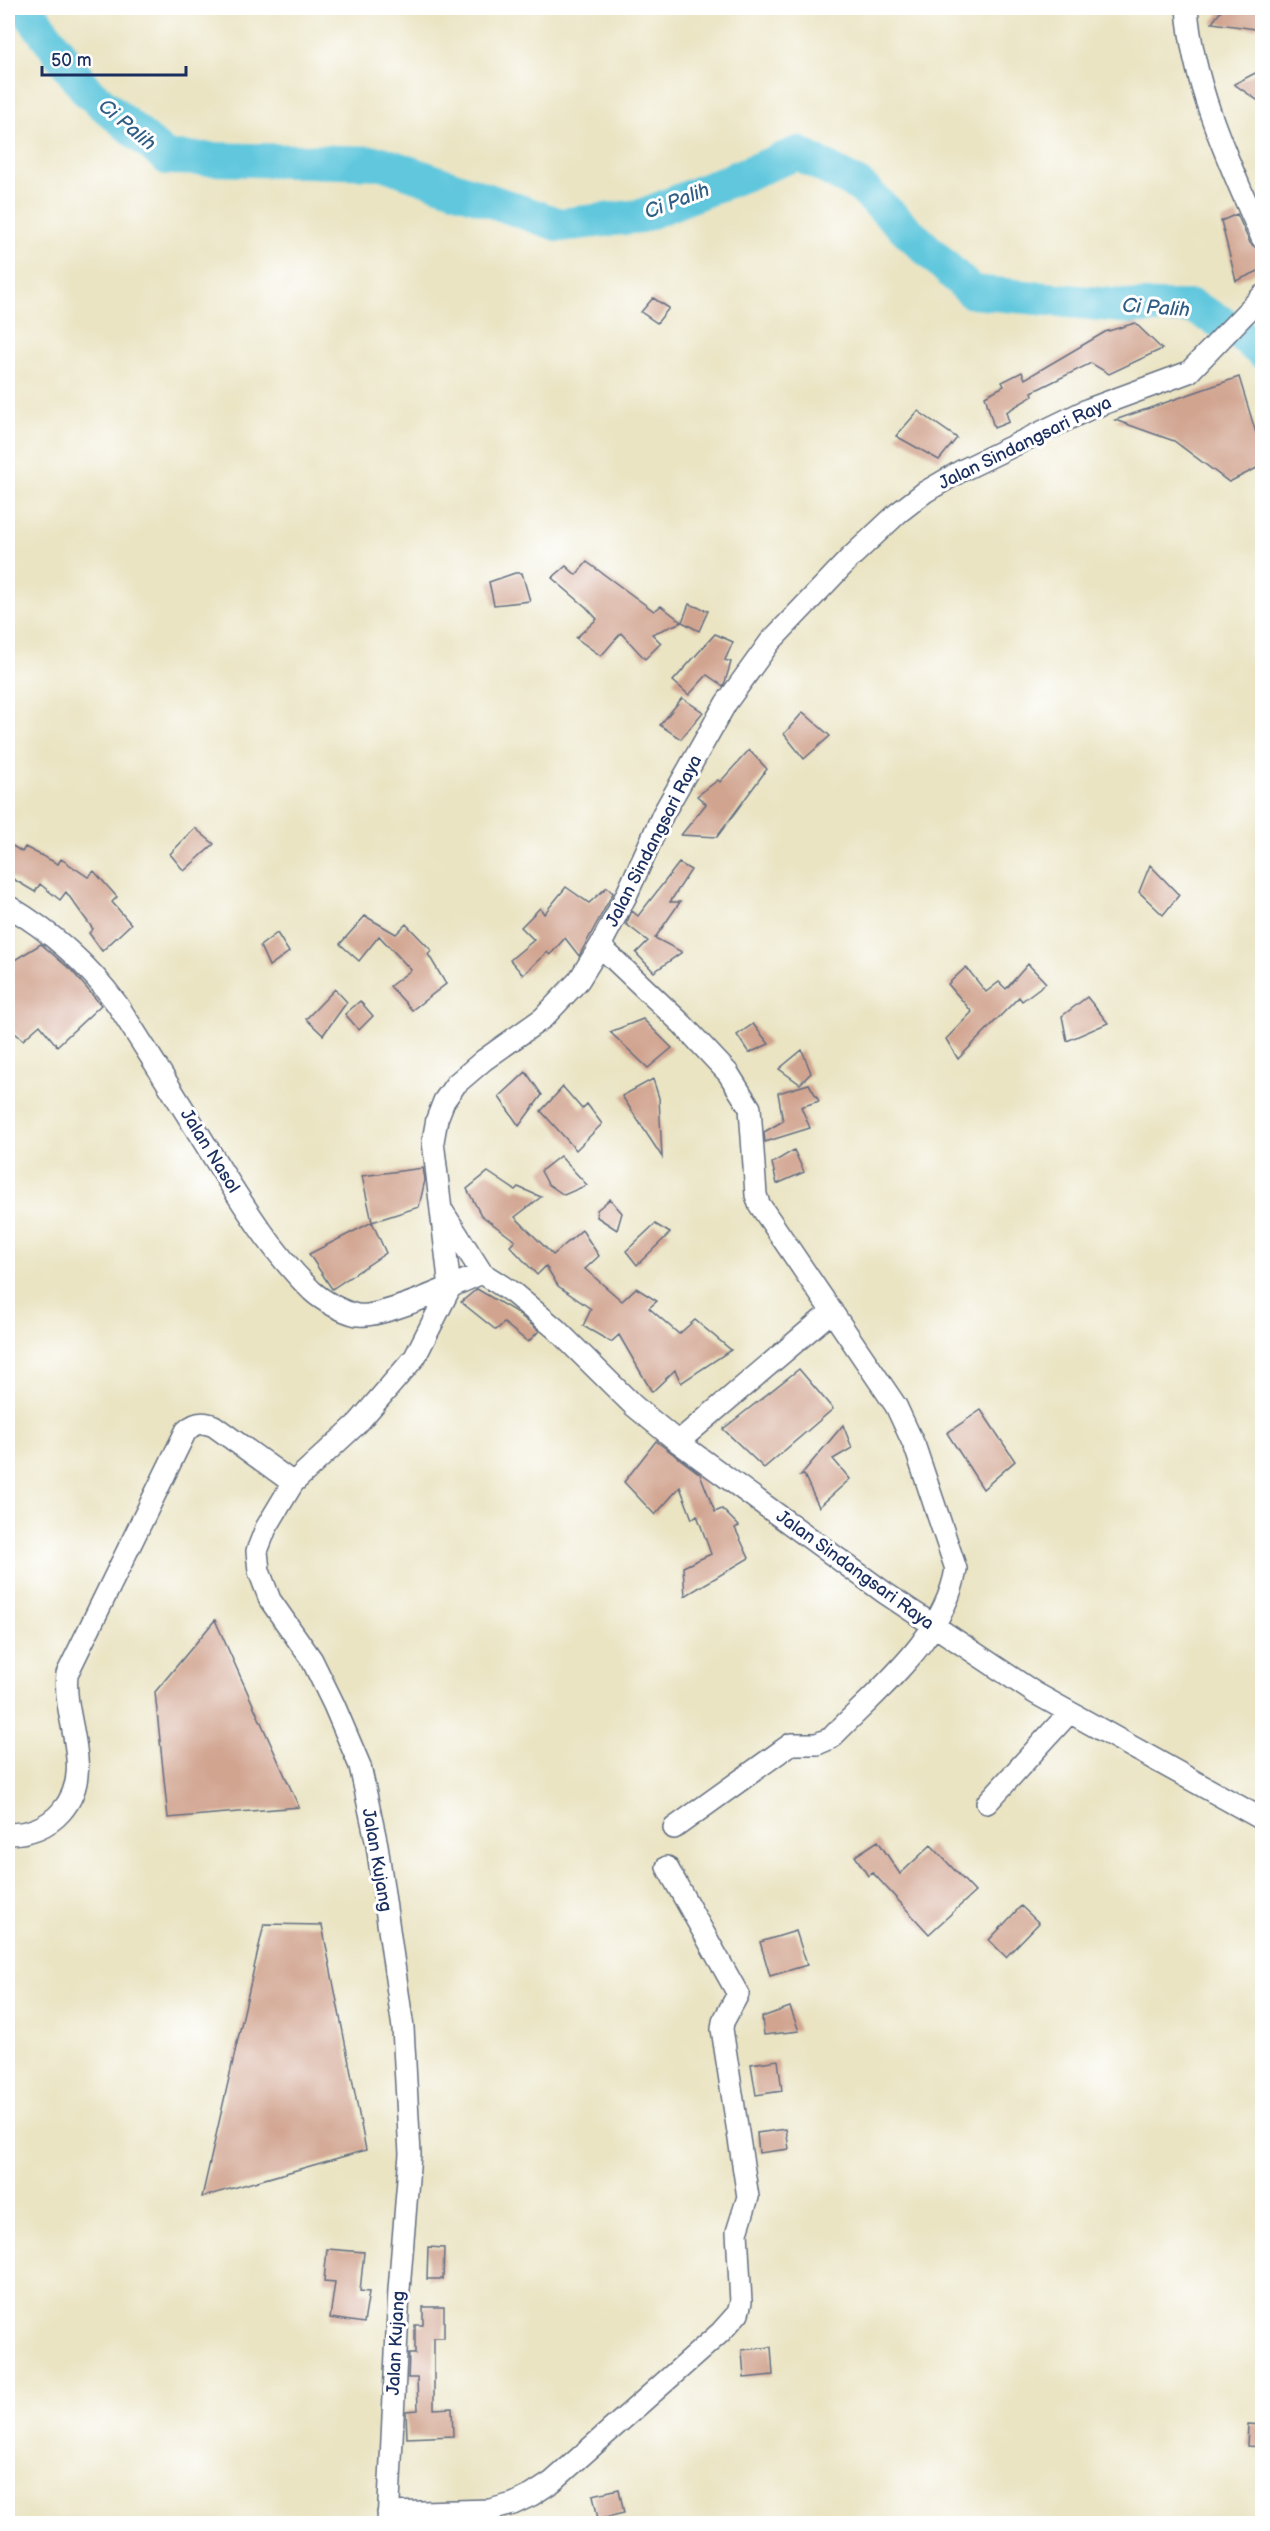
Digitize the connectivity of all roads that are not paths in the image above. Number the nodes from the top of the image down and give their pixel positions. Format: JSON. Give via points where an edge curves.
{"nodes":[{"id":1,"x":1187,"y":8,"type":"edge"},
{"id":2,"x":1263,"y":238,"type":"edge"},
{"id":3,"x":1263,"y":296,"type":"edge"},
{"id":4,"x":8,"y":906,"type":"edge"},
{"id":5,"x":600,"y":946,"type":"junction"},
{"id":6,"x":439,"y":1207,"type":"junction"},
{"id":7,"x":482,"y":1273,"type":"junction"},
{"id":8,"x":450,"y":1288,"type":"junction"},
{"id":9,"x":832,"y":1311,"type":"junction"},
{"id":10,"x":678,"y":1442,"type":"junction"},
{"id":11,"x":293,"y":1483,"type":"junction"},
{"id":12,"x":934,"y":1627,"type":"junction"},
{"id":13,"x":1069,"y":1713,"type":"junction"},
{"id":14,"x":987,"y":1803,"type":"dead end"},
{"id":15,"x":1263,"y":1819,"type":"edge"},
{"id":16,"x":674,"y":1828,"type":"dead end"},
{"id":17,"x":8,"y":1833,"type":"edge"},
{"id":18,"x":667,"y":1867,"type":"dead end"},
{"id":19,"x":388,"y":2518,"type":"edge"}],
"edges":[{"from":1,"to":2,"type":"street","via":[[1197,70]]},
{"from":3,"to":5,"type":"street","name":"Jalan Sindangsari Raya","via":[[1189,372],[1089,409],[962,471],[916,499],[850,558],[770,642],[726,703],[663,814]]},
{"from":4,"to":8,"type":"street","name":"Jalan Nasol","via":[[42,927],[97,976],[237,1195],[275,1250],[314,1293],[357,1315]]},
{"from":5,"to":6,"type":"street","name":"Jalan Sindangsari Raya","via":[[579,980],[543,1018],[468,1072],[444,1101],[433,1141]]},
{"from":5,"to":9,"type":"street","via":[[728,1073],[750,1108],[759,1204]]},
{"from":6,"to":7,"type":"street","name":"Jalan Sindangsari Raya"},
{"from":6,"to":8,"type":"street","name":"Jalan Sindangsari Raya"},
{"from":7,"to":8,"type":"street"},
{"from":7,"to":10,"type":"street","name":"Jalan Sindangsari Raya","via":[[556,1329],[634,1406]]},
{"from":8,"to":11,"type":"street","name":"Jalan Kujang","via":[[415,1357],[358,1423]]},
{"from":9,"to":10,"type":"street"},
{"from":9,"to":12,"type":"street","via":[[907,1426],[955,1560],[953,1585]]},
{"from":10,"to":12,"type":"street","name":"Jalan Sindangsari Raya"},
{"from":11,"to":17,"type":"street","via":[[214,1426],[199,1423],[186,1431],[67,1674],[79,1766],[73,1794],[54,1820],[27,1832]]},
{"from":11,"to":19,"type":"street","name":"Jalan Kujang","via":[[257,1551],[259,1571],[270,1600],[312,1660],[360,1766],[377,1845],[403,2028],[410,2154]]},
{"from":12,"to":13,"type":"street","name":"Jalan Sindangsari Raya"},
{"from":12,"to":16,"type":"street","via":[[902,1667],[831,1738],[817,1744],[791,1744]]},
{"from":13,"to":14,"type":"street"},
{"from":13,"to":15,"type":"street","name":"Jalan Sindangsari Raya"},
{"from":18,"to":19,"type":"street","via":[[738,1994],[722,2029],[748,2197],[737,2232],[741,2302],[738,2313],[570,2466],[532,2495],[490,2510]]}]}
